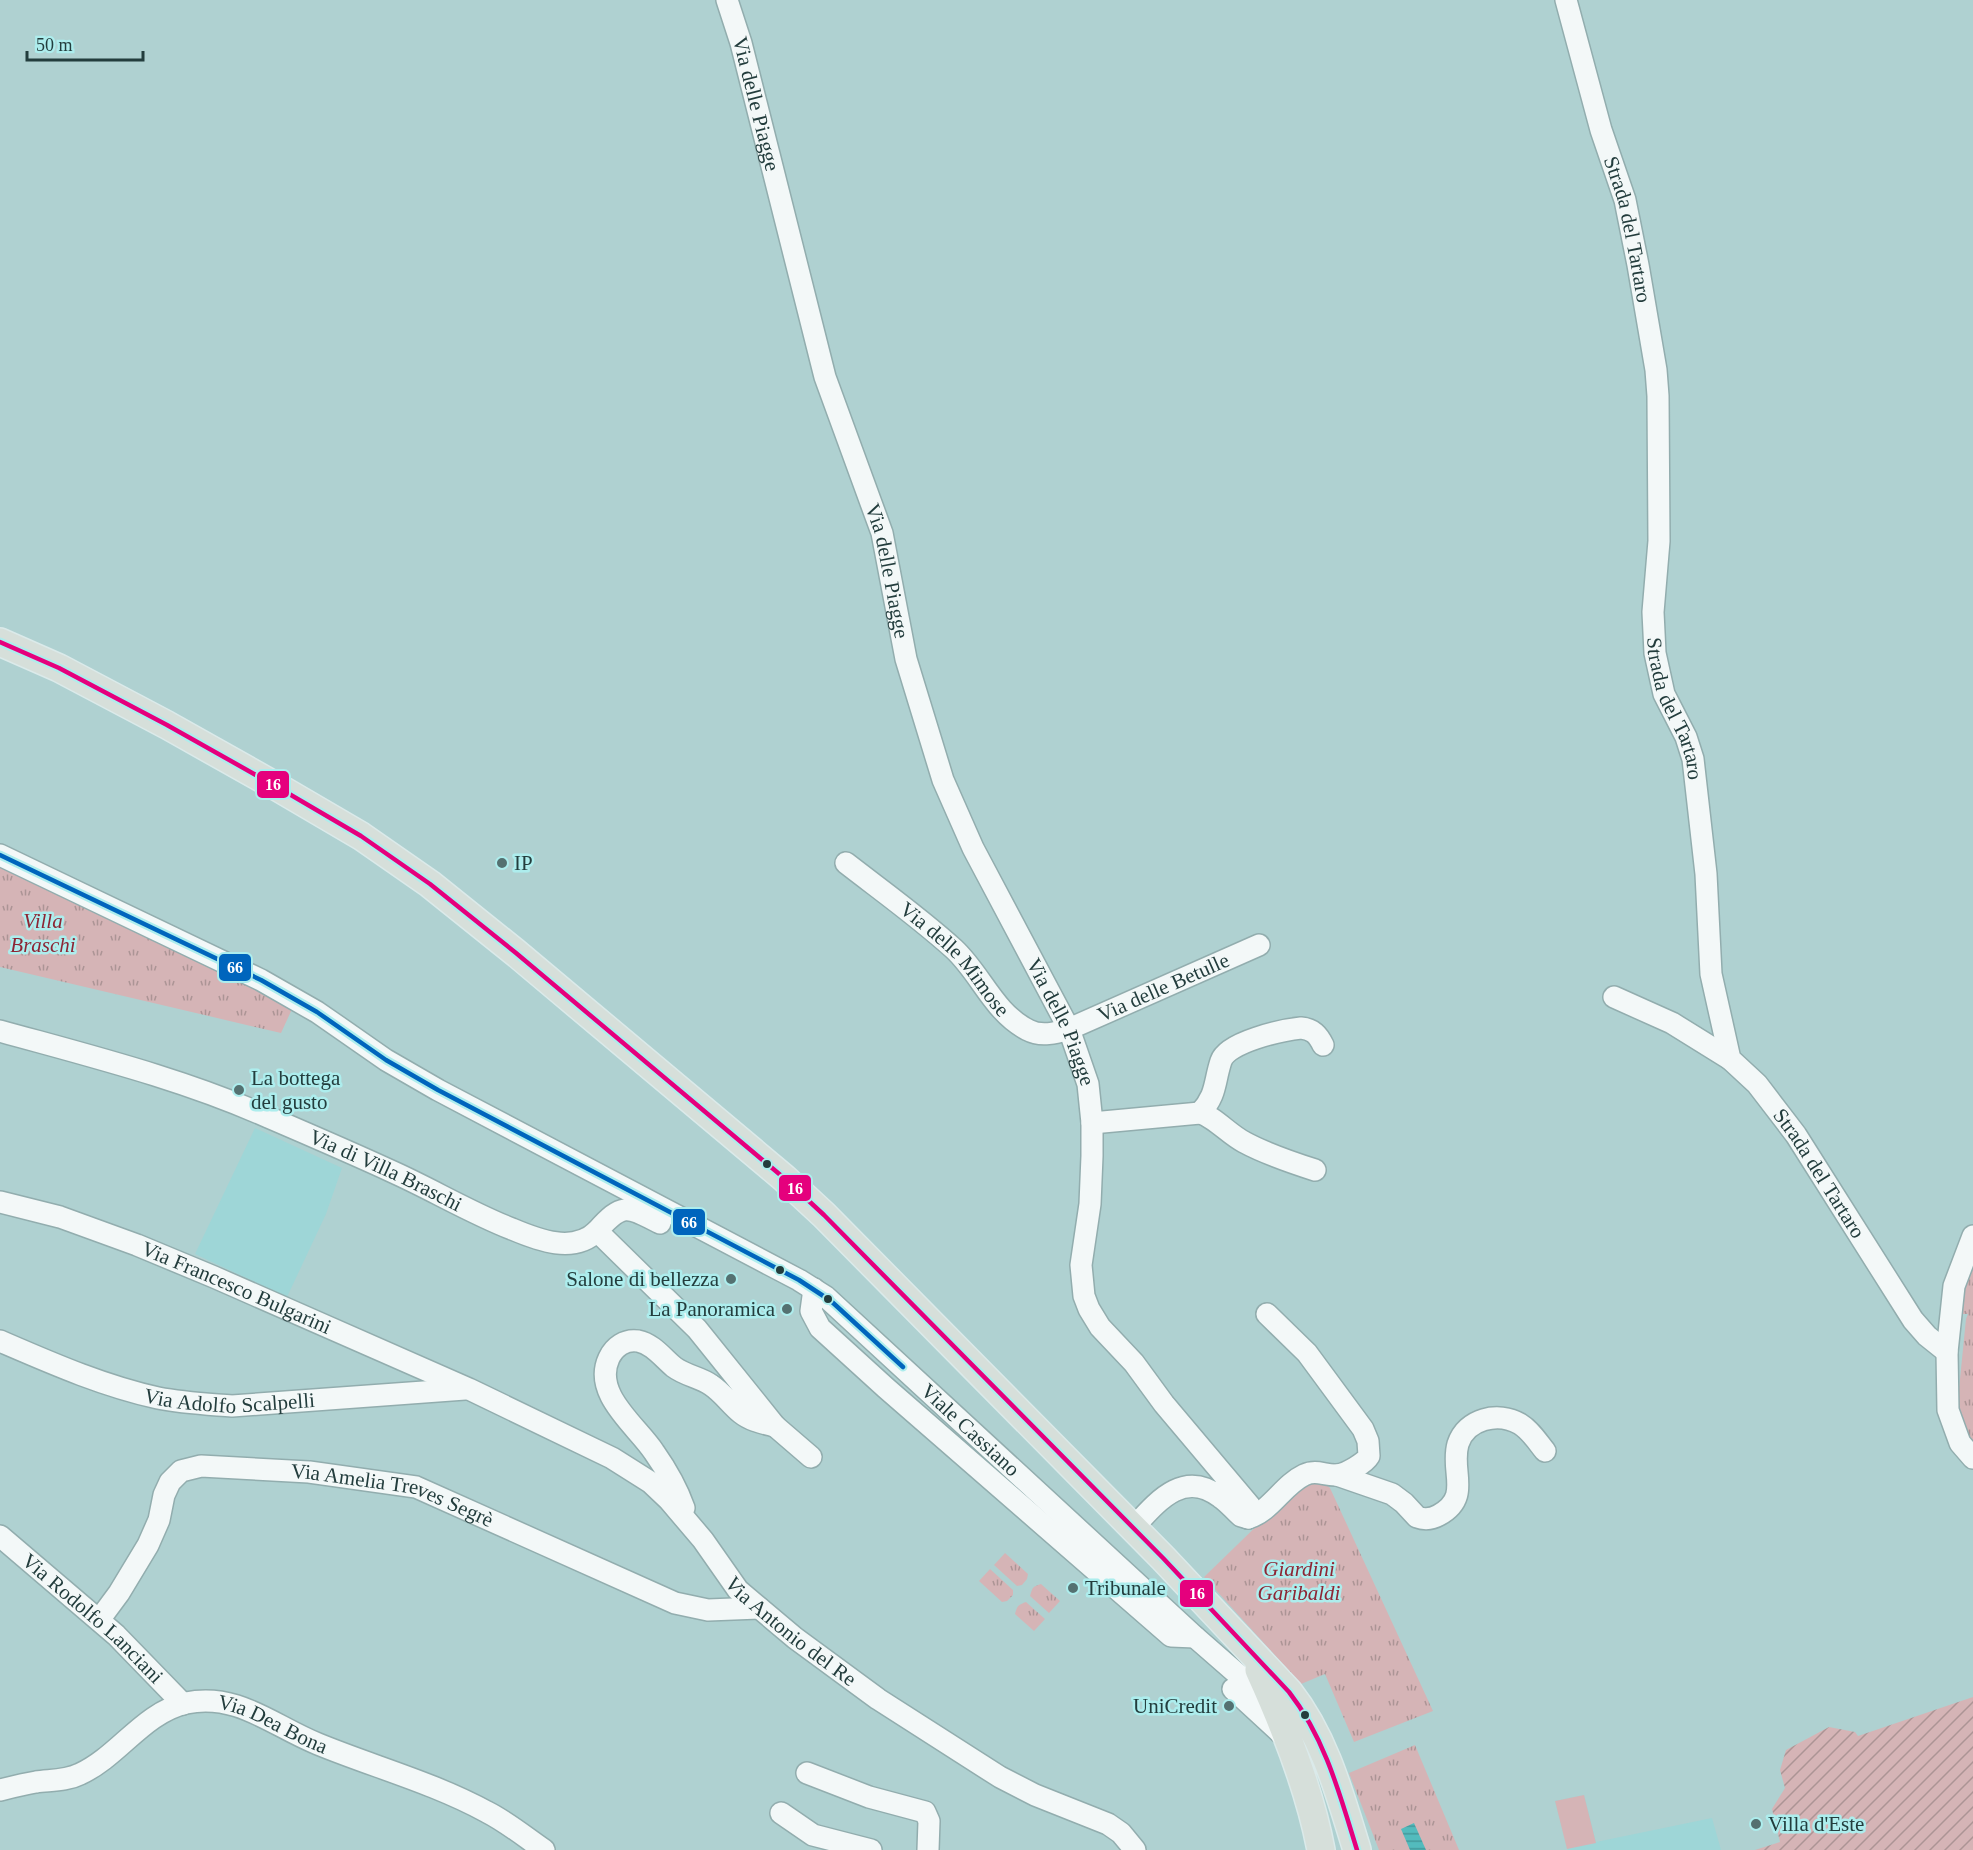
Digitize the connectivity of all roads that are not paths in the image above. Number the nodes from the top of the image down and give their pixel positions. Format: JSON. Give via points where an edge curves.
{"nodes":[{"id":1,"x":727,"y":0,"type":"edge"},
{"id":2,"x":1566,"y":0,"type":"edge"},
{"id":3,"x":0,"y":642,"type":"edge"},
{"id":4,"x":0,"y":855,"type":"edge"},
{"id":5,"x":846,"y":863,"type":"dead end"},
{"id":6,"x":1259,"y":945,"type":"dead end"},
{"id":7,"x":1614,"y":997,"type":"dead end"},
{"id":8,"x":1069,"y":1029,"type":"junction"},
{"id":9,"x":0,"y":1031,"type":"edge"},
{"id":10,"x":1323,"y":1045,"type":"dead end"},
{"id":11,"x":1730,"y":1059,"type":"junction"},
{"id":12,"x":1200,"y":1113,"type":"junction"},
{"id":13,"x":1092,"y":1123,"type":"junction"},
{"id":14,"x":1315,"y":1170,"type":"dead end"},
{"id":15,"x":0,"y":1202,"type":"edge"},
{"id":16,"x":597,"y":1231,"type":"junction"},
{"id":17,"x":1973,"y":1236,"type":"edge"},
{"id":18,"x":806,"y":1284,"type":"junction"},
{"id":19,"x":1267,"y":1314,"type":"dead end"},
{"id":20,"x":0,"y":1341,"type":"edge"},
{"id":21,"x":1947,"y":1352,"type":"junction"},
{"id":22,"x":469,"y":1389,"type":"junction"},
{"id":23,"x":775,"y":1426,"type":"junction"},
{"id":24,"x":1545,"y":1450,"type":"dead end"},
{"id":25,"x":811,"y":1456,"type":"dead end"},
{"id":26,"x":1973,"y":1458,"type":"edge"},
{"id":27,"x":1337,"y":1475,"type":"junction"},
{"id":28,"x":1248,"y":1518,"type":"junction"},
{"id":29,"x":687,"y":1520,"type":"junction"},
{"id":30,"x":1130,"y":1524,"type":"junction"},
{"id":31,"x":0,"y":1536,"type":"edge"},
{"id":32,"x":759,"y":1608,"type":"junction"},
{"id":33,"x":99,"y":1620,"type":"junction"},
{"id":34,"x":1171,"y":1636,"type":"junction"},
{"id":35,"x":1195,"y":1637,"type":"junction"},
{"id":36,"x":1251,"y":1653,"type":"junction"},
{"id":37,"x":183,"y":1704,"type":"junction"},
{"id":38,"x":1276,"y":1708,"type":"junction"},
{"id":39,"x":1287,"y":1738,"type":"junction"},
{"id":40,"x":1326,"y":1759,"type":"junction"},
{"id":41,"x":807,"y":1773,"type":"dead end"},
{"id":42,"x":0,"y":1790,"type":"edge"},
{"id":43,"x":1311,"y":1808,"type":"junction"},
{"id":44,"x":781,"y":1813,"type":"dead end"},
{"id":45,"x":543,"y":1850,"type":"edge"},
{"id":46,"x":871,"y":1850,"type":"edge"},
{"id":47,"x":928,"y":1850,"type":"edge"},
{"id":48,"x":1135,"y":1850,"type":"edge"},
{"id":49,"x":1321,"y":1850,"type":"edge"},
{"id":50,"x":1334,"y":1850,"type":"edge"},
{"id":51,"x":1358,"y":1850,"type":"edge"}],
"edges":[{"from":1,"to":8,"type":"street","name":"Via delle Piagge","via":[[825,377],[882,533],[906,659],[941,773],[973,848]]},
{"from":2,"to":11,"type":"street","name":"Strada del Tartaro","via":[[1627,209],[1656,370],[1659,541],[1653,612],[1655,653],[1664,694],[1686,736],[1694,765],[1706,874],[1711,974]]},
{"from":3,"to":30,"type":"main road","via":[[220,754],[361,837],[430,884],[799,1191]]},
{"from":4,"to":18,"type":"street","name":"Viale Cassiano","via":[[261,980],[438,1090]]},
{"from":5,"to":8,"type":"street","name":"Via delle Mimose","via":[[954,949],[1012,1020],[1041,1034]]},
{"from":6,"to":8,"type":"street","name":"Via delle Betulle"},
{"from":7,"to":11,"type":"street","via":[[1672,1023]]},
{"from":8,"to":13,"type":"street","name":"Via delle Piagge","via":[[1088,1084]]},
{"from":9,"to":16,"type":"street","name":"Via di Villa Braschi","via":[[217,1096],[523,1233],[568,1244]]},
{"from":10,"to":12,"type":"street","via":[[1317,1034],[1301,1028],[1231,1048],[1221,1060],[1213,1095]]},
{"from":11,"to":21,"type":"street","name":"Strada del Tartaro","via":[[1757,1084],[1796,1135],[1913,1320]]},
{"from":12,"to":13,"type":"street"},
{"from":12,"to":14,"type":"street","via":[[1244,1143]]},
{"from":13,"to":28,"type":"street","name":"Via delle Piagge","via":[[1090,1204],[1081,1273],[1089,1309],[1248,1504]]},
{"from":15,"to":22,"type":"street","name":"Via Francesco Bulgarini","via":[[60,1217],[137,1245]]},
{"from":16,"to":18,"type":"street","name":"Via di Villa Braschi","via":[[614,1213],[630,1210],[774,1283]]},
{"from":16,"to":23,"type":"street","via":[[697,1329]]},
{"from":17,"to":21,"type":"street","via":[[1955,1281]]},
{"from":18,"to":34,"type":"street","via":[[811,1311],[820,1328]]},
{"from":18,"to":35,"type":"street","name":"Viale Cassiano","via":[[846,1314]]},
{"from":19,"to":27,"type":"street","via":[[1307,1353],[1365,1434],[1369,1446],[1367,1460]]},
{"from":20,"to":22,"type":"street","name":"Via Adolfo Scalpelli","via":[[93,1379],[159,1398],[197,1404],[232,1406]]},
{"from":21,"to":26,"type":"street","via":[[1948,1410],[1960,1443]]},
{"from":22,"to":29,"type":"street","name":"Via Antonio del Re","via":[[612,1458],[654,1486]]},
{"from":23,"to":25,"type":"street"},
{"from":23,"to":29,"type":"street","via":[[742,1414],[712,1385],[683,1373],[647,1344],[630,1341],[614,1350],[605,1373],[611,1396],[655,1452],[675,1487]]},
{"from":24,"to":27,"type":"street","via":[[1513,1421],[1490,1419],[1468,1426],[1457,1447],[1459,1487],[1455,1499],[1449,1508],[1431,1518],[1417,1517],[1387,1492]]},
{"from":27,"to":28,"type":"street","via":[[1304,1475]]},
{"from":28,"to":30,"type":"street","via":[[1214,1492],[1185,1486],[1162,1497]]},
{"from":29,"to":32,"type":"street","name":"Via Antonio del Re","via":[[728,1578]]},
{"from":30,"to":36,"type":"main road"},
{"from":31,"to":33,"type":"street","name":"Via Rodolfo Lanciani"},
{"from":32,"to":33,"type":"street","name":"Via Amelia Treves Segrè","via":[[723,1611],[675,1603],[416,1487],[309,1472],[201,1466],[173,1477],[148,1545]]},
{"from":32,"to":48,"type":"street","name":"Via Antonio del Re","via":[[878,1699],[1026,1790],[1108,1824]]},
{"from":33,"to":37,"type":"street","name":"Via Rodolfo Lanciani"},
{"from":34,"to":35,"type":"street"},
{"from":34,"to":39,"type":"street"},
{"from":35,"to":38,"type":"street","name":"Viale Cassiano"},
{"from":36,"to":38,"type":"main road"},
{"from":36,"to":40,"type":"main road","via":[[1297,1702]]},
{"from":37,"to":42,"type":"street","name":"Via Dea Bona","via":[[155,1718],[79,1775]]},
{"from":37,"to":45,"type":"street","name":"Via Dea Bona","via":[[213,1701],[245,1707],[308,1740],[479,1808]]},
{"from":38,"to":39,"type":"main road"},
{"from":38,"to":40,"type":"main road"},
{"from":39,"to":43,"type":"main road"},
{"from":40,"to":43,"type":"main road","via":[[1315,1780]]},
{"from":40,"to":51,"type":"main road"},
{"from":41,"to":47,"type":"street","via":[[869,1797],[925,1812],[929,1821]]},
{"from":43,"to":49,"type":"main road"},
{"from":43,"to":50,"type":"street"},
{"from":44,"to":46,"type":"street","via":[[813,1835]]}]}
